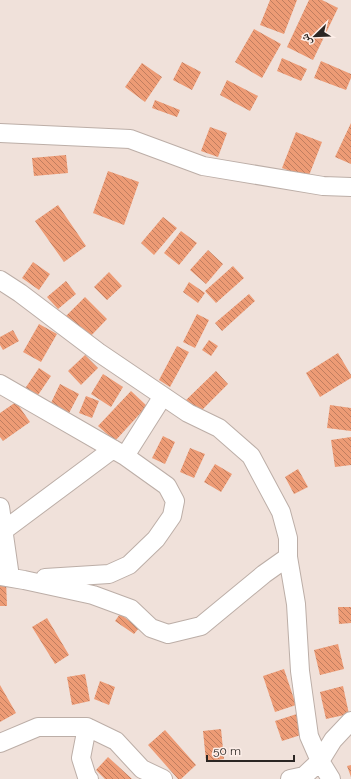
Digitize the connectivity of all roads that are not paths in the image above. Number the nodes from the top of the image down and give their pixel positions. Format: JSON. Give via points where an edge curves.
{"nodes":[{"id":1,"x":0,"y":133,"type":"edge"},
{"id":2,"x":351,"y":187,"type":"edge"},
{"id":3,"x":0,"y":280,"type":"edge"},
{"id":4,"x":0,"y":384,"type":"edge"},
{"id":5,"x":163,"y":396,"type":"junction"},
{"id":6,"x":119,"y":453,"type":"junction"},
{"id":7,"x":0,"y":507,"type":"edge"},
{"id":8,"x":3,"y":531,"type":"junction"},
{"id":9,"x":288,"y":557,"type":"junction"},
{"id":10,"x":11,"y":578,"type":"edge"},
{"id":11,"x":351,"y":721,"type":"edge"},
{"id":12,"x":87,"y":727,"type":"junction"},
{"id":13,"x":0,"y":743,"type":"edge"},
{"id":14,"x":320,"y":761,"type":"junction"},
{"id":15,"x":89,"y":779,"type":"edge"},
{"id":16,"x":163,"y":779,"type":"edge"},
{"id":17,"x":290,"y":779,"type":"edge"},
{"id":18,"x":331,"y":779,"type":"edge"}],
"edges":[{"from":1,"to":2,"type":"street","via":[[130,139],[203,166],[323,186]]},
{"from":3,"to":5,"type":"street"},
{"from":4,"to":6,"type":"street"},
{"from":5,"to":6,"type":"street"},
{"from":5,"to":9,"type":"street","via":[[188,413],[219,428],[251,456],[282,512],[288,538]]},
{"from":6,"to":8,"type":"street"},
{"from":6,"to":10,"type":"street","via":[[167,486],[174,501],[172,516],[156,540],[129,566],[109,574]]},
{"from":7,"to":8,"type":"street"},
{"from":8,"to":10,"type":"street"},
{"from":9,"to":10,"type":"street","via":[[201,626],[168,634],[151,628],[131,609],[93,595]]},
{"from":9,"to":14,"type":"street","via":[[296,604],[300,670],[309,736]]},
{"from":11,"to":14,"type":"street"},
{"from":12,"to":13,"type":"street","via":[[38,727]]},
{"from":12,"to":15,"type":"street","via":[[80,758]]},
{"from":12,"to":16,"type":"street","via":[[116,741],[142,769]]},
{"from":14,"to":17,"type":"street","via":[[304,776]]},
{"from":14,"to":18,"type":"street"}]}
